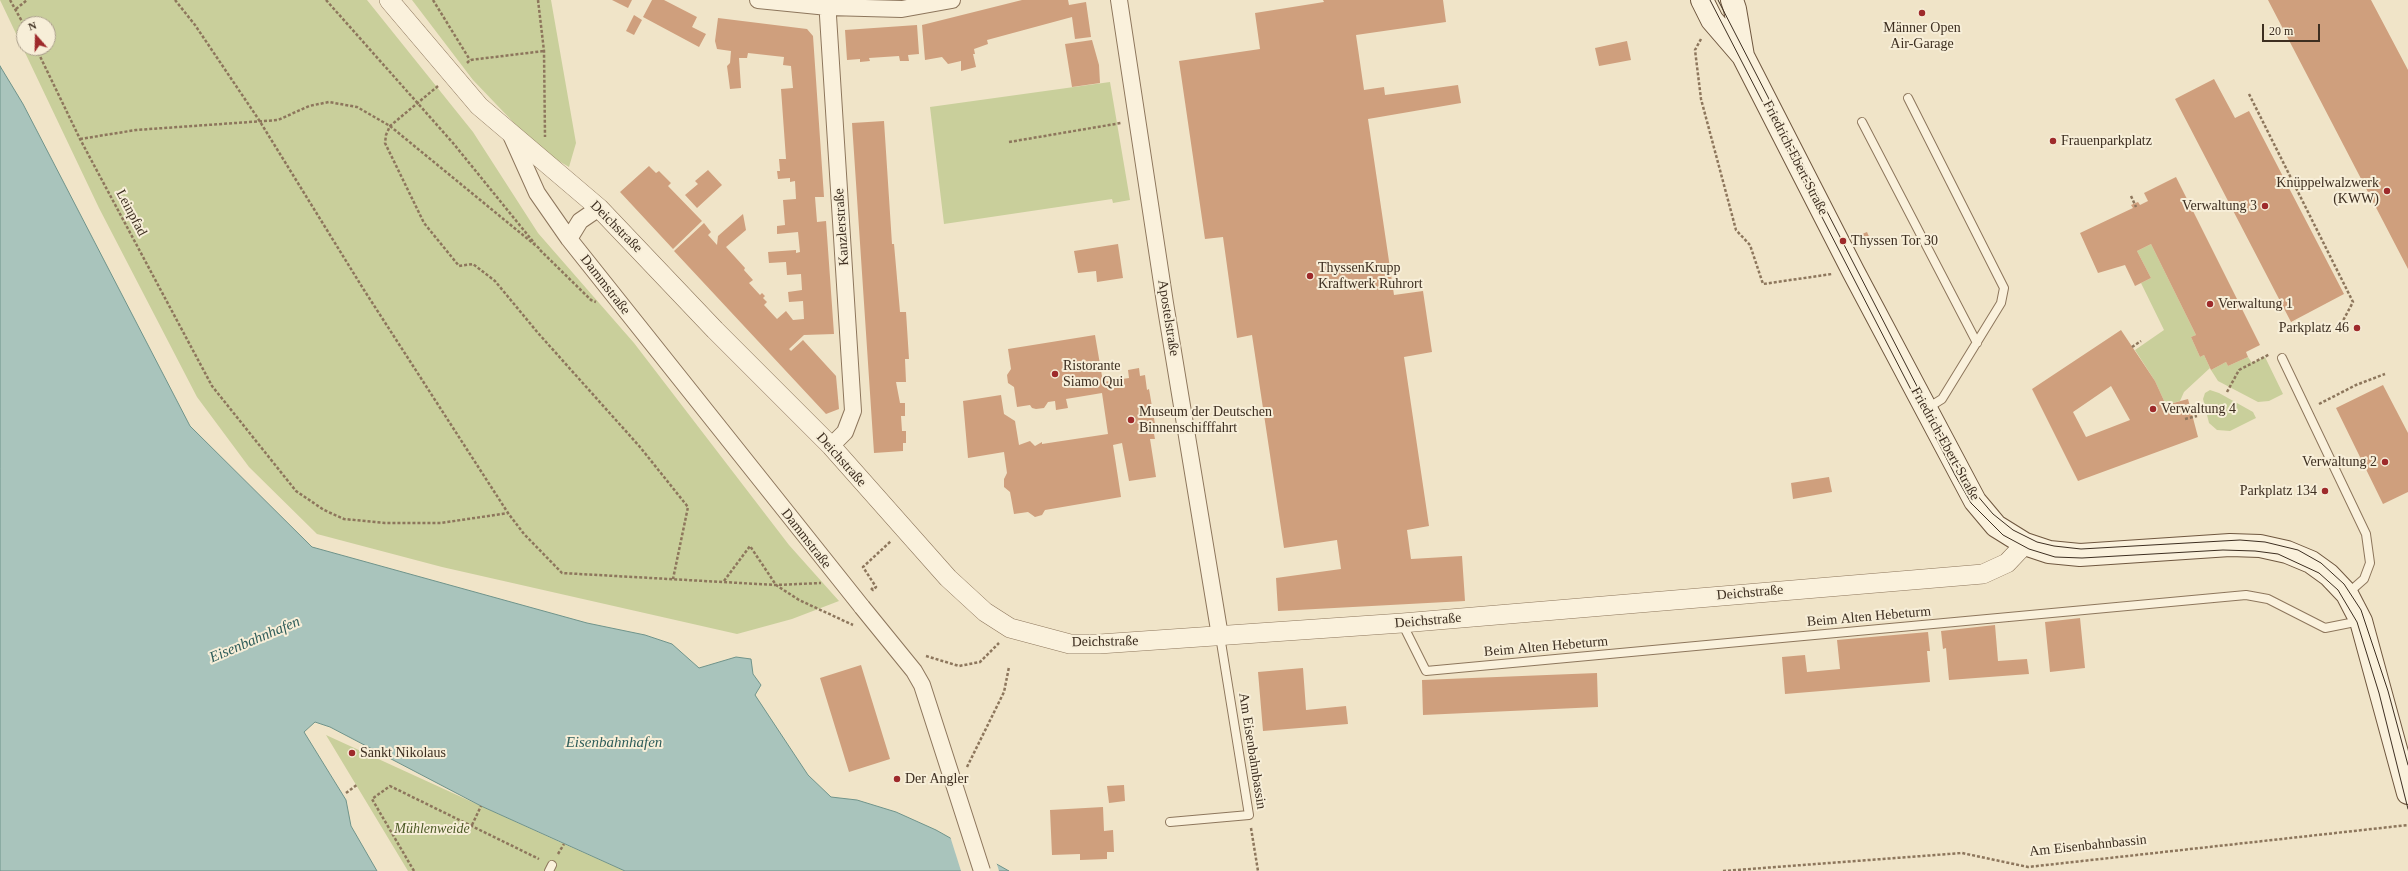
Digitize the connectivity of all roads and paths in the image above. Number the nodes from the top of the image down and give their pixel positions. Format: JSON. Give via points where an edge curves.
{"nodes":[{"id":1,"x":10,"y":0,"type":"edge"},
{"id":2,"x":27,"y":0,"type":"edge"},
{"id":3,"x":175,"y":0,"type":"edge"},
{"id":4,"x":326,"y":0,"type":"edge"},
{"id":5,"x":389,"y":0,"type":"edge"},
{"id":6,"x":432,"y":0,"type":"edge"},
{"id":7,"x":538,"y":0,"type":"edge"},
{"id":8,"x":758,"y":0,"type":"edge"},
{"id":9,"x":952,"y":0,"type":"edge"},
{"id":10,"x":1119,"y":0,"type":"edge"},
{"id":11,"x":1702,"y":0,"type":"edge"},
{"id":12,"x":1732,"y":0,"type":"edge"},
{"id":13,"x":827,"y":3,"type":"edge"},
{"id":14,"x":16,"y":9,"type":"junction"},
{"id":15,"x":20,"y":16,"type":"edge"},
{"id":16,"x":1712,"y":20,"type":"junction"},
{"id":17,"x":544,"y":51,"type":"junction"},
{"id":18,"x":40,"y":56,"type":"edge"},
{"id":19,"x":1743,"y":56,"type":"junction"},
{"id":20,"x":470,"y":60,"type":"junction"},
{"id":21,"x":451,"y":74,"type":"junction"},
{"id":22,"x":2249,"y":94,"type":"dead end"},
{"id":23,"x":1908,"y":98,"type":"dead end"},
{"id":24,"x":417,"y":103,"type":"junction"},
{"id":25,"x":259,"y":120,"type":"junction"},
{"id":26,"x":1137,"y":120,"type":"junction"},
{"id":27,"x":1862,"y":122,"type":"dead end"},
{"id":28,"x":390,"y":126,"type":"junction"},
{"id":29,"x":511,"y":135,"type":"junction"},
{"id":30,"x":80,"y":139,"type":"junction"},
{"id":31,"x":1009,"y":142,"type":"dead end"},
{"id":32,"x":545,"y":162,"type":"junction"},
{"id":33,"x":2131,"y":196,"type":"dead end"},
{"id":34,"x":2136,"y":206,"type":"dead end"},
{"id":35,"x":599,"y":208,"type":"junction"},
{"id":36,"x":569,"y":239,"type":"junction"},
{"id":37,"x":540,"y":249,"type":"junction"},
{"id":38,"x":1853,"y":271,"type":"junction"},
{"id":39,"x":598,"y":303,"type":"dead end"},
{"id":40,"x":2338,"y":330,"type":"dead end"},
{"id":41,"x":2141,"y":341,"type":"dead end"},
{"id":42,"x":1977,"y":343,"type":"junction"},
{"id":43,"x":2132,"y":347,"type":"dead end"},
{"id":44,"x":2272,"y":353,"type":"dead end"},
{"id":45,"x":2282,"y":358,"type":"dead end"},
{"id":46,"x":2385,"y":374,"type":"dead end"},
{"id":47,"x":2227,"y":392,"type":"dead end"},
{"id":48,"x":1926,"y":409,"type":"junction"},
{"id":49,"x":2306,"y":410,"type":"junction"},
{"id":50,"x":2197,"y":416,"type":"dead end"},
{"id":51,"x":2185,"y":419,"type":"dead end"},
{"id":52,"x":831,"y":446,"type":"junction"},
{"id":53,"x":508,"y":513,"type":"junction"},
{"id":54,"x":903,"y":530,"type":"junction"},
{"id":55,"x":2025,"y":544,"type":"junction"},
{"id":56,"x":673,"y":579,"type":"junction"},
{"id":57,"x":826,"y":583,"type":"dead end"},
{"id":58,"x":851,"y":594,"type":"junction"},
{"id":59,"x":2347,"y":594,"type":"junction"},
{"id":60,"x":2361,"y":621,"type":"junction"},
{"id":61,"x":1402,"y":623,"type":"junction"},
{"id":62,"x":1220,"y":636,"type":"junction"},
{"id":63,"x":1009,"y":667,"type":"dead end"},
{"id":64,"x":969,"y":763,"type":"dead end"},
{"id":65,"x":358,"y":784,"type":"dead end"},
{"id":66,"x":346,"y":793,"type":"dead end"},
{"id":67,"x":2408,"y":793,"type":"edge"},
{"id":68,"x":480,"y":806,"type":"dead end"},
{"id":69,"x":1249,"y":815,"type":"junction"},
{"id":70,"x":1170,"y":822,"type":"dead end"},
{"id":71,"x":472,"y":825,"type":"junction"},
{"id":72,"x":2408,"y":825,"type":"edge"},
{"id":73,"x":550,"y":868,"type":"edge"},
{"id":74,"x":1745,"y":870,"type":"edge"},
{"id":75,"x":414,"y":871,"type":"edge"},
{"id":76,"x":982,"y":871,"type":"edge"},
{"id":77,"x":1258,"y":871,"type":"edge"},
{"id":78,"x":1723,"y":871,"type":"edge"}],
"edges":[{"from":1,"to":14,"type":"path"},
{"from":2,"to":14,"type":"path"},
{"from":3,"to":25,"type":"path","via":[[195,25]]},
{"from":4,"to":24,"type":"path"},
{"from":5,"to":21,"type":"street","name":"Deichstraße"},
{"from":6,"to":20,"type":"path"},
{"from":7,"to":17,"type":"path"},
{"from":8,"to":13,"type":"street"},
{"from":9,"to":13,"type":"street","via":[[902,9]]},
{"from":10,"to":26,"type":"street","name":"Apostelstraße"},
{"from":11,"to":16,"type":"main road","name":"Friedrich-Ebert-Straße"},
{"from":12,"to":19,"type":"main road","name":"Friedrich-Ebert-Straße","via":[[1736,9]]},
{"from":13,"to":52,"type":"street","name":"Kanzlerstraße","via":[[854,411],[845,432]]},
{"from":14,"to":15,"type":"path"},
{"from":16,"to":19,"type":"main road","name":"Friedrich-Ebert-Straße"},
{"from":16,"to":38,"type":"path","via":[[1695,50],[1701,99],[1736,230],[1750,245],[1764,284]]},
{"from":17,"to":20,"type":"path"},
{"from":17,"to":32,"type":"path"},
{"from":18,"to":30,"type":"path","name":"Leinpfad"},
{"from":19,"to":38,"type":"main road","name":"Friedrich-Ebert-Straße"},
{"from":20,"to":21,"type":"path"},
{"from":21,"to":24,"type":"path"},
{"from":21,"to":29,"type":"street","name":"Deichstraße","via":[[479,106]]},
{"from":22,"to":40,"type":"path","via":[[2353,302]]},
{"from":23,"to":42,"type":"lane","via":[[2004,288],[2001,303]]},
{"from":24,"to":28,"type":"path"},
{"from":24,"to":37,"type":"path"},
{"from":25,"to":28,"type":"path","via":[[278,120],[309,106],[329,102],[357,107]]},
{"from":25,"to":30,"type":"path","via":[[136,130]]},
{"from":25,"to":53,"type":"path"},
{"from":26,"to":31,"type":"path"},
{"from":26,"to":62,"type":"street","name":"Apostelstraße"},
{"from":27,"to":42,"type":"lane"},
{"from":28,"to":37,"type":"path"},
{"from":28,"to":56,"type":"path","via":[[385,143],[424,224],[459,266],[473,264],[495,281],[640,447],[688,507]]},
{"from":29,"to":32,"type":"street","name":"Deichstraße"},
{"from":29,"to":36,"type":"street","name":"Dammstraße","via":[[537,192]]},
{"from":30,"to":53,"type":"path","name":"Leinpfad","via":[[212,386],[296,491],[324,510],[344,519],[386,523],[441,523]]},
{"from":32,"to":35,"type":"street","name":"Deichstraße"},
{"from":33,"to":34,"type":"path"},
{"from":35,"to":36,"type":"street","via":[[580,221]]},
{"from":35,"to":52,"type":"street","name":"Deichstraße","via":[[715,330]]},
{"from":36,"to":58,"type":"street","name":"Dammstraße"},
{"from":37,"to":39,"type":"path","via":[[590,300]]},
{"from":38,"to":48,"type":"main road","name":"Friedrich-Ebert-Straße"},
{"from":41,"to":43,"type":"path"},
{"from":42,"to":48,"type":"lane","via":[[1942,399]]},
{"from":44,"to":47,"type":"path","via":[[2239,370]]},
{"from":45,"to":49,"type":"lane"},
{"from":46,"to":49,"type":"path"},
{"from":48,"to":55,"type":"main road","name":"Friedrich-Ebert-Straße","via":[[1975,501],[1996,526]]},
{"from":49,"to":59,"type":"lane","via":[[2366,534],[2370,563],[2364,579]]},
{"from":50,"to":51,"type":"path"},
{"from":52,"to":54,"type":"street","name":"Deichstraße"},
{"from":53,"to":56,"type":"path","via":[[524,534],[562,573]]},
{"from":54,"to":58,"type":"path","via":[[863,568],[876,587],[873,590],[865,582]]},
{"from":54,"to":62,"type":"street","name":"Deichstraße","via":[[948,578],[985,612],[1016,630],[1070,644]]},
{"from":55,"to":59,"type":"main road","name":"Friedrich-Ebert-Straße","via":[[2049,552],[2080,555],[2230,545],[2260,546],[2287,552],[2311,562],[2329,575]]},
{"from":55,"to":61,"type":"street","name":"Deichstraße","via":[[2008,563],[1983,574]]},
{"from":56,"to":57,"type":"path","via":[[776,585]]},
{"from":58,"to":76,"type":"street","name":"Dammstraße","bridge":true,"via":[[914,671],[922,685]]},
{"from":59,"to":60,"type":"main road","name":"Friedrich-Ebert-Straße"},
{"from":60,"to":61,"type":"lane","name":"Beim Alten Hebeturm","via":[[2325,628],[2268,599],[2246,595],[1426,671]]},
{"from":60,"to":67,"type":"main road","name":"Friedrich-Ebert-Straße"},
{"from":61,"to":62,"type":"street","name":"Deichstraße"},
{"from":62,"to":69,"type":"lane","name":"Am Eisenbahnbassin"},
{"from":63,"to":64,"type":"path","via":[[1004,692]]},
{"from":65,"to":66,"type":"path"},
{"from":68,"to":71,"type":"path"},
{"from":69,"to":70,"type":"lane"},
{"from":69,"to":77,"type":"path","name":"Am Eisenbahnbassin"},
{"from":71,"to":73,"type":"path"},
{"from":71,"to":75,"type":"path","via":[[390,786],[372,799]]},
{"from":72,"to":74,"type":"path","name":"Am Eisenbahnbassin","via":[[2028,866],[1962,853]]},
{"from":74,"to":78,"type":"path","name":"Am Eisenbahnbassin"}]}
